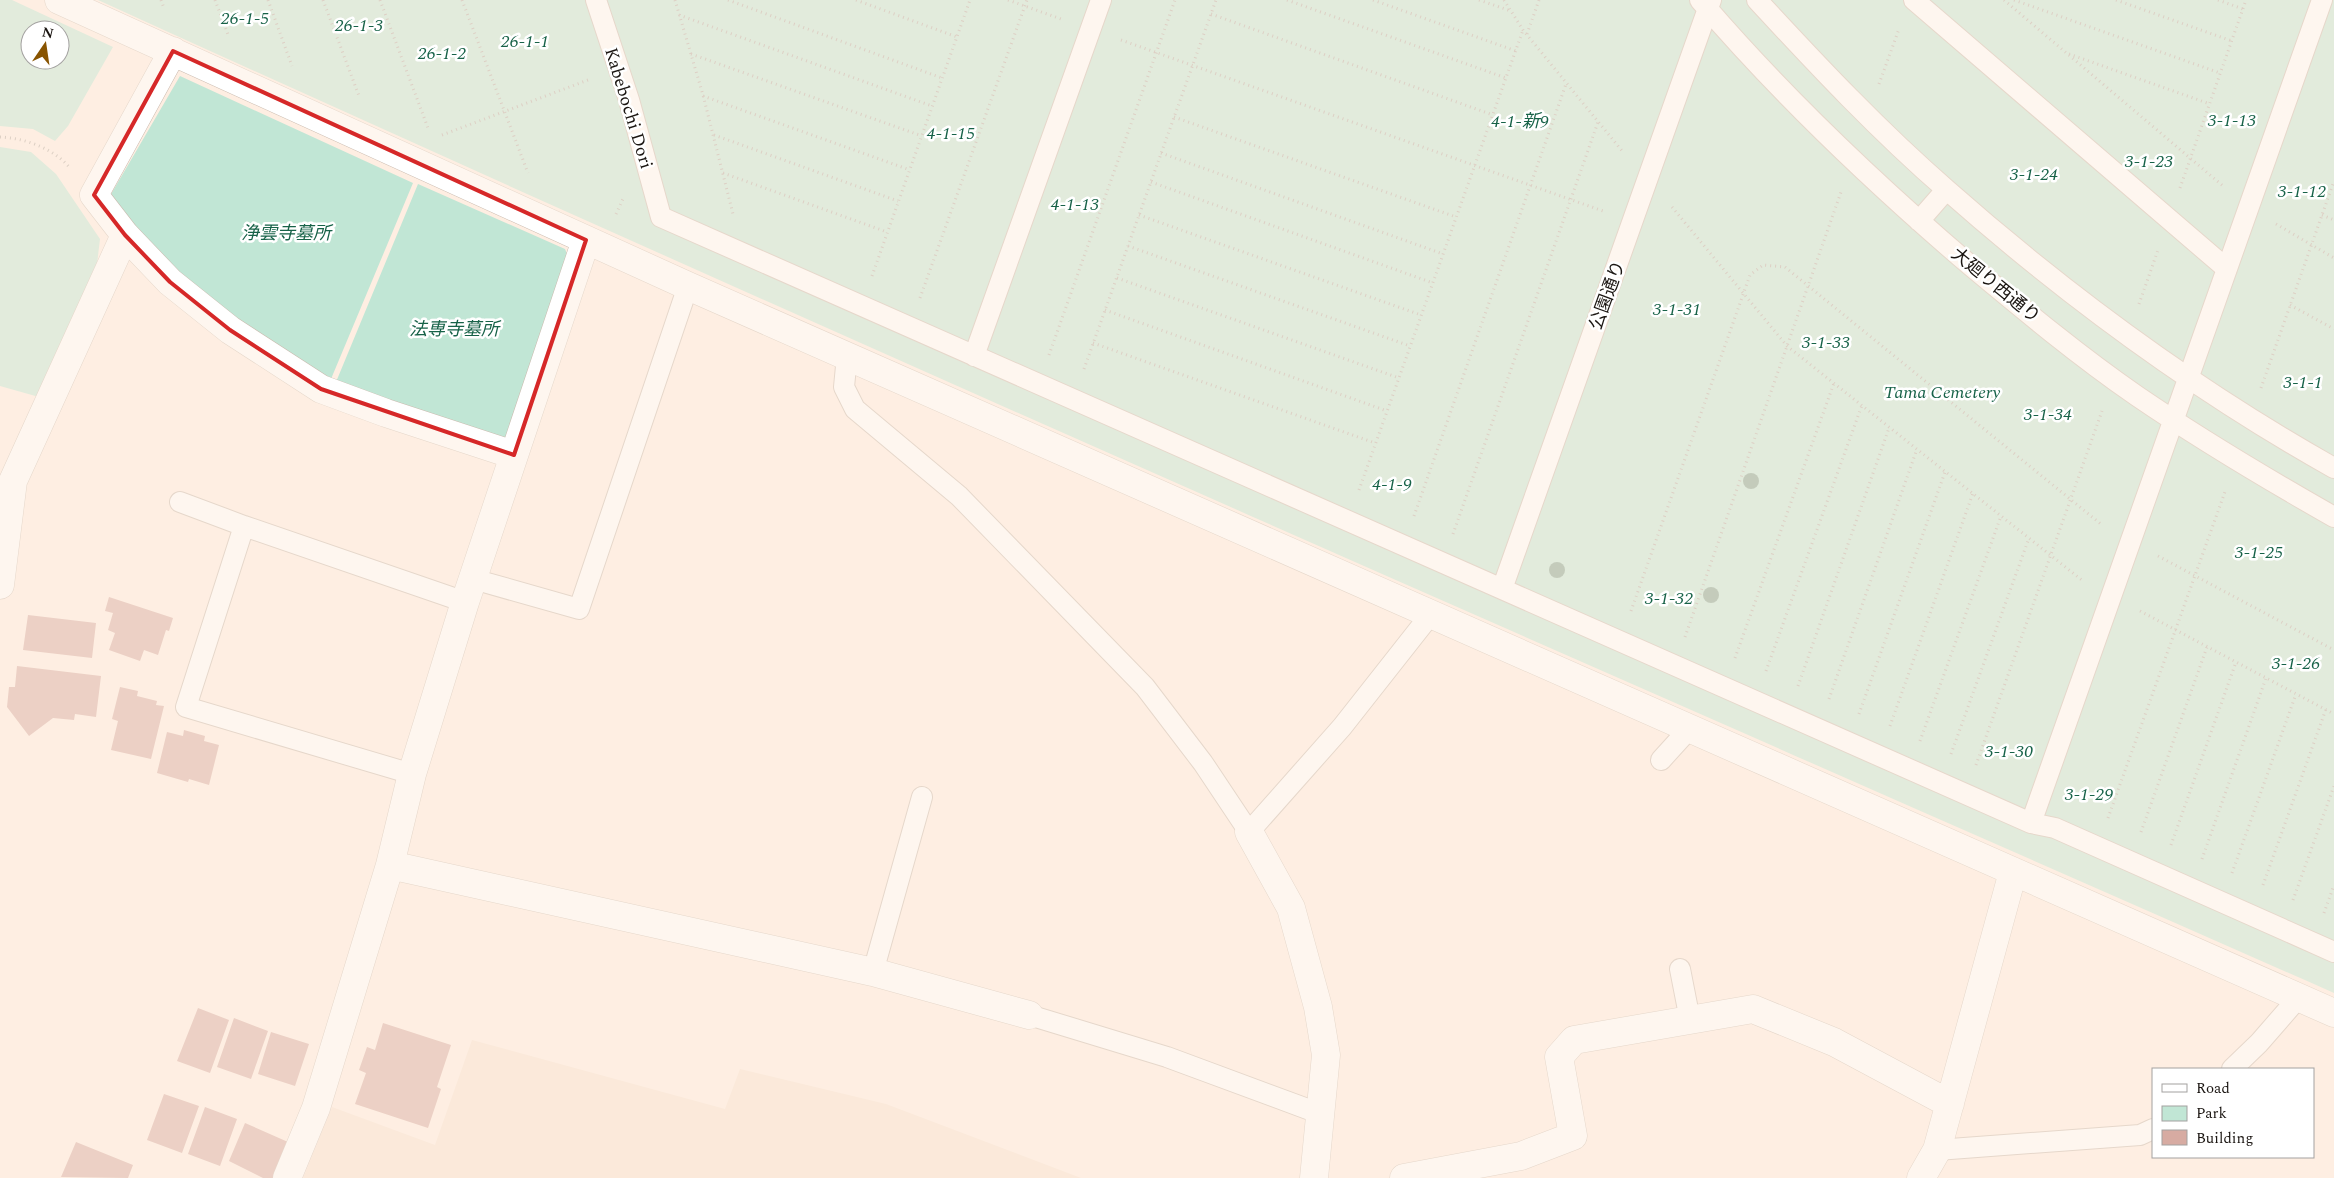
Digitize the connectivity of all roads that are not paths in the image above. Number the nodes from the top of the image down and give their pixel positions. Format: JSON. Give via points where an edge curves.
{"nodes":[{"id":1,"x":58,"y":0,"type":"edge"},
{"id":2,"x":596,"y":0,"type":"edge"},
{"id":3,"x":1100,"y":0,"type":"edge"},
{"id":4,"x":1757,"y":0,"type":"edge"},
{"id":5,"x":1914,"y":0,"type":"edge"},
{"id":6,"x":2322,"y":0,"type":"edge"},
{"id":7,"x":1707,"y":3,"type":"edge"},
{"id":8,"x":173,"y":51,"type":"junction"},
{"id":9,"x":1946,"y":190,"type":"junction"},
{"id":10,"x":1919,"y":221,"type":"junction"},
{"id":11,"x":125,"y":235,"type":"junction"},
{"id":12,"x":586,"y":240,"type":"junction"},
{"id":13,"x":2227,"y":269,"type":"junction"},
{"id":14,"x":688,"y":286,"type":"junction"},
{"id":15,"x":847,"y":356,"type":"junction"},
{"id":16,"x":974,"y":356,"type":"junction"},
{"id":17,"x":2188,"y":376,"type":"junction"},
{"id":18,"x":2173,"y":420,"type":"junction"},
{"id":19,"x":514,"y":455,"type":"junction"},
{"id":20,"x":2334,"y":468,"type":"edge"},
{"id":21,"x":180,"y":502,"type":"dead end"},
{"id":22,"x":2334,"y":517,"type":"edge"},
{"id":23,"x":244,"y":526,"type":"junction"},
{"id":24,"x":0,"y":585,"type":"edge"},
{"id":25,"x":1502,"y":589,"type":"junction"},
{"id":26,"x":469,"y":590,"type":"junction"},
{"id":27,"x":1431,"y":614,"type":"junction"},
{"id":28,"x":1690,"y":728,"type":"junction"},
{"id":29,"x":1661,"y":760,"type":"dead end"},
{"id":30,"x":412,"y":774,"type":"junction"},
{"id":31,"x":922,"y":797,"type":"dead end"},
{"id":32,"x":2031,"y":823,"type":"junction"},
{"id":33,"x":1249,"y":832,"type":"junction"},
{"id":34,"x":390,"y":865,"type":"junction"},
{"id":35,"x":2013,"y":872,"type":"junction"},
{"id":36,"x":2334,"y":952,"type":"edge"},
{"id":37,"x":1680,"y":969,"type":"dead end"},
{"id":38,"x":873,"y":972,"type":"junction"},
{"id":39,"x":2298,"y":997,"type":"junction"},
{"id":40,"x":2334,"y":1013,"type":"edge"},
{"id":41,"x":1029,"y":1015,"type":"joint"},
{"id":42,"x":1690,"y":1020,"type":"junction"},
{"id":43,"x":2233,"y":1068,"type":"edge"},
{"id":44,"x":1950,"y":1104,"type":"junction"},
{"id":45,"x":1321,"y":1114,"type":"junction"},
{"id":46,"x":2152,"y":1129,"type":"edge"},
{"id":47,"x":1937,"y":1150,"type":"junction"},
{"id":48,"x":287,"y":1178,"type":"edge"},
{"id":49,"x":1314,"y":1178,"type":"edge"},
{"id":50,"x":1404,"y":1178,"type":"edge"},
{"id":51,"x":1921,"y":1178,"type":"edge"}],
"edges":[{"from":1,"to":8,"type":"street"},
{"from":2,"to":16,"type":"lane","name":"Kabebochi Dori","via":[[629,100],[661,217]]},
{"from":3,"to":16,"type":"lane"},
{"from":4,"to":9,"type":"lane","via":[[1862,110]]},
{"from":5,"to":13,"type":"lane"},
{"from":6,"to":13,"type":"lane"},
{"from":7,"to":10,"type":"lane","name":"大廻り西通り","via":[[1782,90]]},
{"from":7,"to":25,"type":"lane","name":"公園通り","via":[[1648,180]]},
{"from":8,"to":11,"type":"street","via":[[94,195]]},
{"from":8,"to":12,"type":"street"},
{"from":9,"to":10,"type":"lane"},
{"from":9,"to":17,"type":"lane","via":[[2100,315]]},
{"from":10,"to":18,"type":"lane","name":"大廻り西通り","via":[[2063,340]]},
{"from":11,"to":19,"type":"street","via":[[170,282],[230,330],[321,389]]},
{"from":11,"to":24,"type":"street","via":[[13,481]]},
{"from":12,"to":14,"type":"street"},
{"from":12,"to":19,"type":"street"},
{"from":13,"to":17,"type":"lane"},
{"from":14,"to":15,"type":"street"},
{"from":14,"to":26,"type":"lane","via":[[579,609]]},
{"from":15,"to":27,"type":"street"},
{"from":15,"to":33,"type":"lane","via":[[844,387],[855,409],[959,496],[1145,687],[1203,763]]},
{"from":16,"to":25,"type":"lane"},
{"from":17,"to":18,"type":"lane"},
{"from":17,"to":20,"type":"lane"},
{"from":18,"to":22,"type":"lane","name":"大廻り西通り"},
{"from":18,"to":32,"type":"lane"},
{"from":19,"to":26,"type":"street"},
{"from":21,"to":23,"type":"lane"},
{"from":23,"to":26,"type":"lane"},
{"from":23,"to":30,"type":"lane","via":[[186,707]]},
{"from":25,"to":32,"type":"lane"},
{"from":26,"to":30,"type":"street"},
{"from":27,"to":28,"type":"street"},
{"from":27,"to":33,"type":"lane","via":[[1342,726]]},
{"from":28,"to":29,"type":"lane"},
{"from":28,"to":35,"type":"street"},
{"from":30,"to":34,"type":"street"},
{"from":31,"to":38,"type":"lane"},
{"from":32,"to":36,"type":"lane","via":[[2048,825]]},
{"from":33,"to":45,"type":"street","via":[[1291,908],[1318,1007],[1326,1054]]},
{"from":34,"to":38,"type":"street"},
{"from":34,"to":48,"type":"street","via":[[316,1108]]},
{"from":35,"to":39,"type":"street"},
{"from":35,"to":44,"type":"street"},
{"from":37,"to":42,"type":"lane"},
{"from":38,"to":41,"type":"street"},
{"from":39,"to":40,"type":"street"},
{"from":39,"to":43,"type":"lane"},
{"from":41,"to":45,"type":"lane","via":[[1167,1057]]},
{"from":42,"to":44,"type":"street","via":[[1753,1009],[1834,1042]]},
{"from":42,"to":50,"type":"street","via":[[1574,1040],[1559,1057],[1573,1136],[1521,1156]]},
{"from":44,"to":47,"type":"street"},
{"from":45,"to":49,"type":"street"},
{"from":46,"to":47,"type":"lane","via":[[2140,1135]]},
{"from":47,"to":51,"type":"street"}]}
